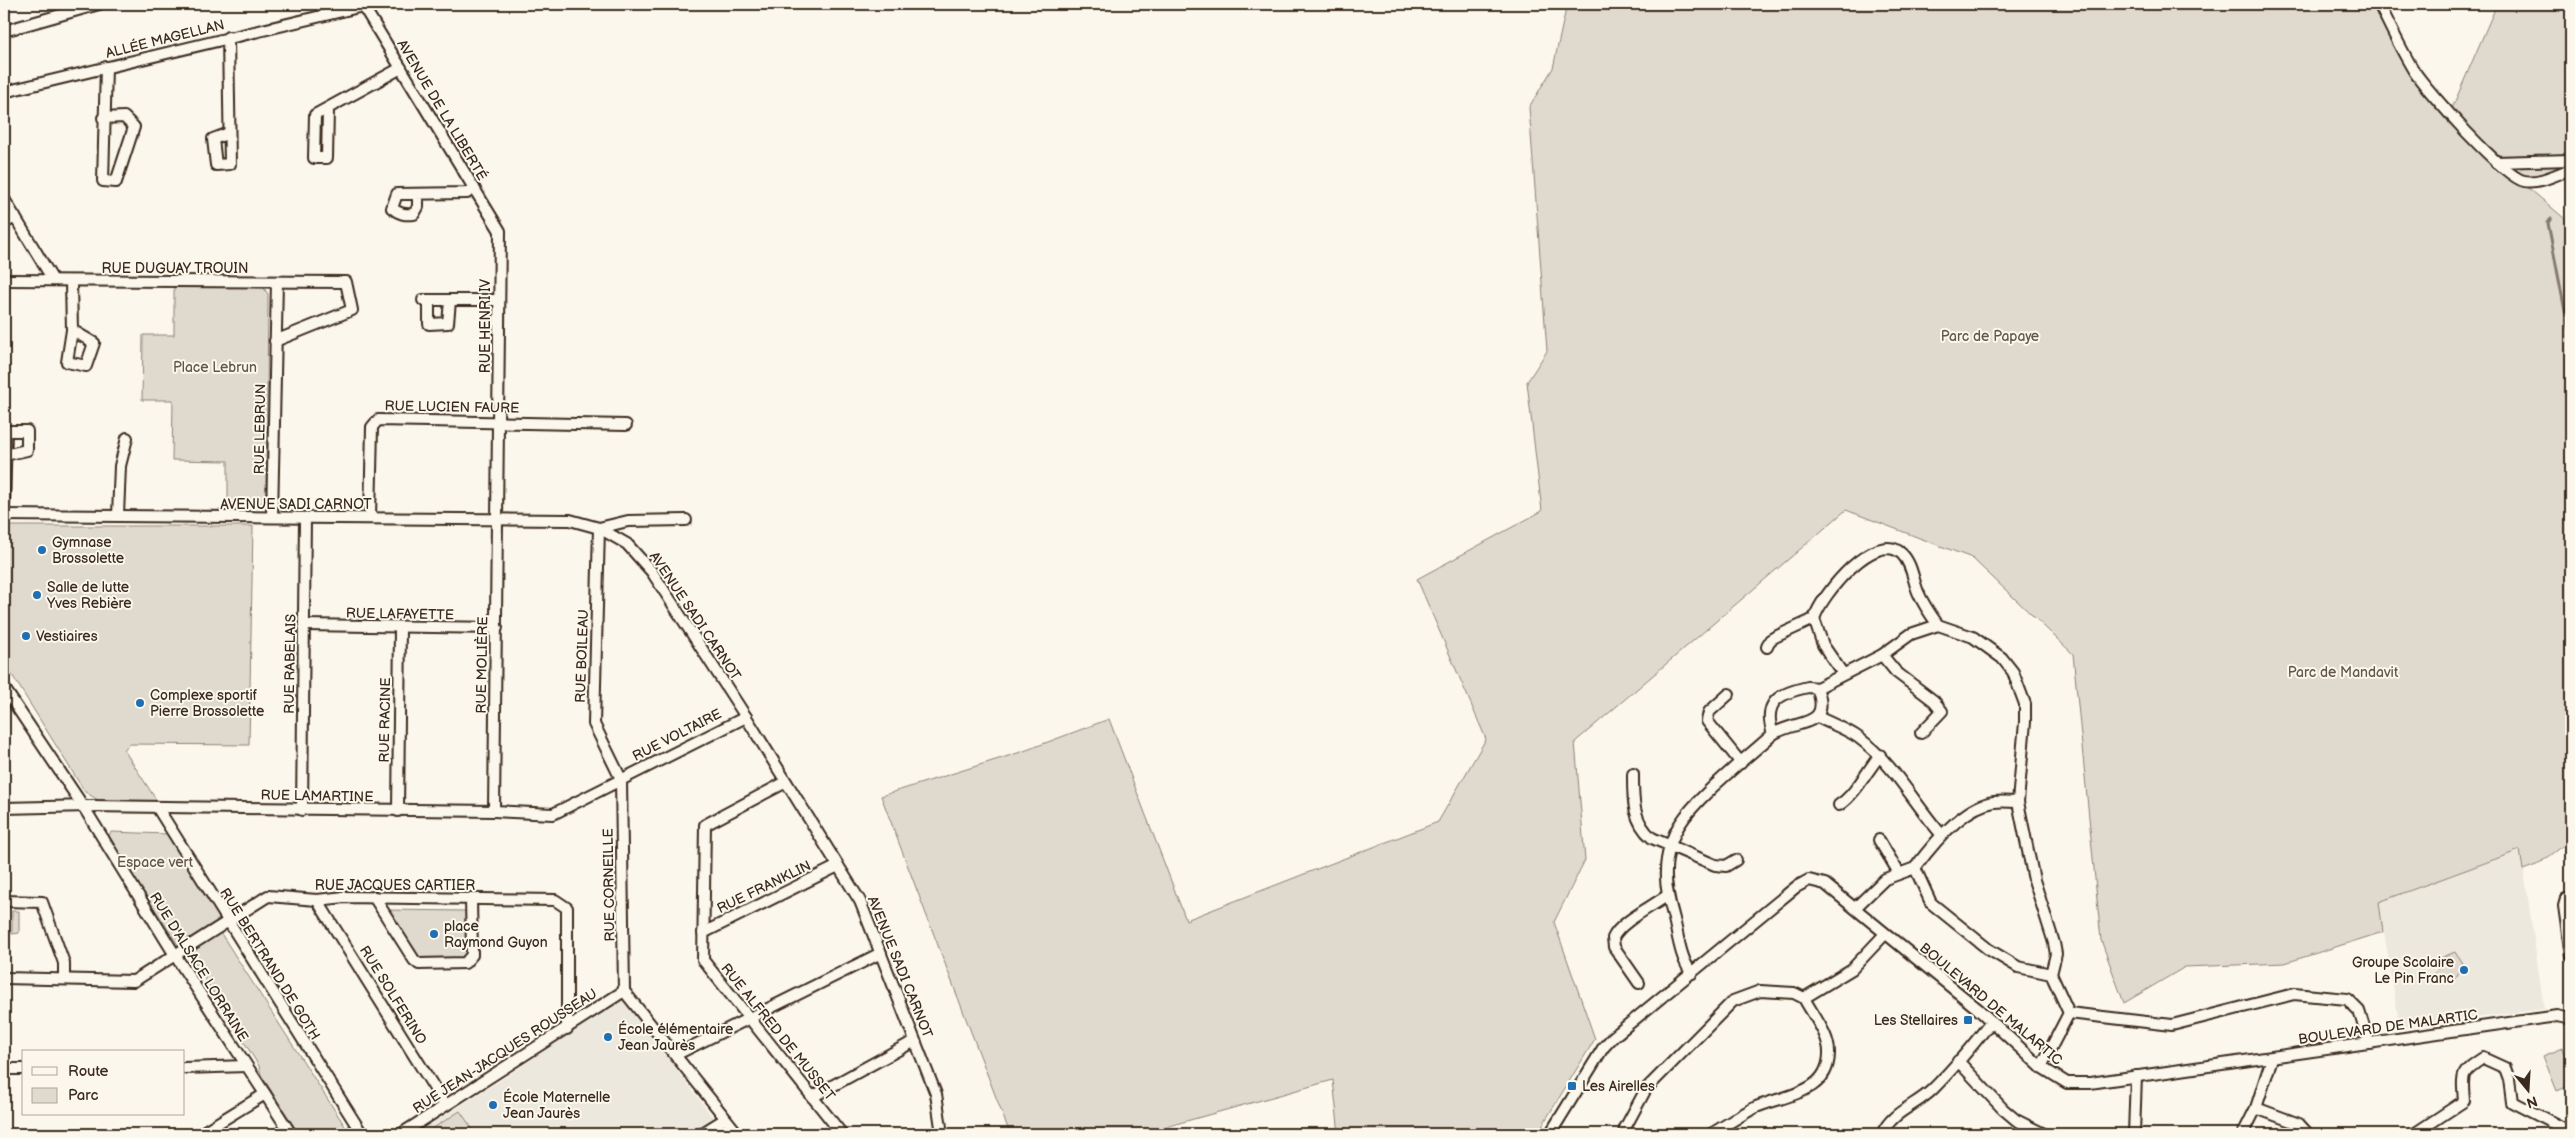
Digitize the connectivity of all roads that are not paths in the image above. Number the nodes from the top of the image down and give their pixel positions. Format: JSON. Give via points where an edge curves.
{"nodes":[{"id":1,"x":99,"y":4,"type":"edge"},
{"id":2,"x":2379,"y":4,"type":"edge"},
{"id":3,"x":362,"y":5,"type":"edge"},
{"id":4,"x":82,"y":6,"type":"edge"},
{"id":5,"x":4,"y":31,"type":"edge"},
{"id":6,"x":228,"y":37,"type":"junction"},
{"id":7,"x":106,"y":67,"type":"junction"},
{"id":8,"x":401,"y":68,"type":"junction"},
{"id":9,"x":4,"y":92,"type":"edge"},
{"id":10,"x":328,"y":110,"type":"dead end"},
{"id":11,"x":103,"y":118,"type":"junction"},
{"id":12,"x":229,"y":133,"type":"dead end"},
{"id":13,"x":2571,"y":160,"type":"edge"},
{"id":14,"x":2496,"y":162,"type":"junction"},
{"id":15,"x":2571,"y":169,"type":"edge"},
{"id":16,"x":474,"y":188,"type":"junction"},
{"id":17,"x":418,"y":194,"type":"dead end"},
{"id":18,"x":4,"y":199,"type":"edge"},
{"id":19,"x":15,"y":217,"type":"junction"},
{"id":20,"x":4,"y":223,"type":"edge"},
{"id":21,"x":500,"y":231,"type":"joint"},
{"id":22,"x":4,"y":280,"type":"edge"},
{"id":23,"x":53,"y":280,"type":"junction"},
{"id":24,"x":70,"y":282,"type":"junction"},
{"id":25,"x":277,"y":282,"type":"junction"},
{"id":26,"x":499,"y":300,"type":"junction"},
{"id":27,"x":450,"y":301,"type":"junction"},
{"id":28,"x":72,"y":330,"type":"dead end"},
{"id":29,"x":274,"y":341,"type":"junction"},
{"id":30,"x":499,"y":421,"type":"junction"},
{"id":31,"x":626,"y":425,"type":"dead end"},
{"id":32,"x":127,"y":438,"type":"dead end"},
{"id":33,"x":5,"y":455,"type":"dead end"},
{"id":34,"x":4,"y":510,"type":"edge"},
{"id":35,"x":118,"y":516,"type":"junction"},
{"id":36,"x":272,"y":517,"type":"junction"},
{"id":37,"x":305,"y":518,"type":"junction"},
{"id":38,"x":370,"y":518,"type":"junction"},
{"id":39,"x":498,"y":520,"type":"junction"},
{"id":40,"x":686,"y":520,"type":"dead end"},
{"id":41,"x":600,"y":528,"type":"junction"},
{"id":42,"x":1814,"y":619,"type":"junction"},
{"id":43,"x":304,"y":625,"type":"junction"},
{"id":44,"x":1938,"y":625,"type":"junction"},
{"id":45,"x":400,"y":628,"type":"junction"},
{"id":46,"x":496,"y":628,"type":"junction"},
{"id":47,"x":1767,"y":647,"type":"dead end"},
{"id":48,"x":1882,"y":655,"type":"junction"},
{"id":49,"x":1844,"y":674,"type":"junction"},
{"id":50,"x":1817,"y":688,"type":"junction"},
{"id":51,"x":5,"y":694,"type":"edge"},
{"id":52,"x":1728,"y":694,"type":"dead end"},
{"id":53,"x":746,"y":717,"type":"junction"},
{"id":54,"x":1818,"y":717,"type":"junction"},
{"id":55,"x":1921,"y":733,"type":"dead end"},
{"id":56,"x":1773,"y":734,"type":"junction"},
{"id":57,"x":1880,"y":755,"type":"junction"},
{"id":58,"x":1740,"y":763,"type":"junction"},
{"id":59,"x":1633,"y":774,"type":"dead end"},
{"id":60,"x":621,"y":779,"type":"junction"},
{"id":61,"x":786,"y":782,"type":"junction"},
{"id":62,"x":2018,"y":802,"type":"junction"},
{"id":63,"x":1839,"y":805,"type":"dead end"},
{"id":64,"x":84,"y":806,"type":"junction"},
{"id":65,"x":157,"y":807,"type":"junction"},
{"id":66,"x":4,"y":808,"type":"edge"},
{"id":67,"x":302,"y":810,"type":"junction"},
{"id":68,"x":398,"y":811,"type":"junction"},
{"id":69,"x":494,"y":812,"type":"junction"},
{"id":70,"x":1941,"y":834,"type":"junction"},
{"id":71,"x":1879,"y":840,"type":"dead end"},
{"id":72,"x":1671,"y":846,"type":"junction"},
{"id":73,"x":1736,"y":860,"type":"dead end"},
{"id":74,"x":838,"y":866,"type":"junction"},
{"id":75,"x":1915,"y":868,"type":"junction"},
{"id":76,"x":1898,"y":874,"type":"junction"},
{"id":77,"x":1668,"y":895,"type":"junction"},
{"id":78,"x":374,"y":897,"type":"junction"},
{"id":79,"x":471,"y":898,"type":"junction"},
{"id":80,"x":2571,"y":898,"type":"edge"},
{"id":81,"x":316,"y":900,"type":"junction"},
{"id":82,"x":4,"y":901,"type":"edge"},
{"id":83,"x":1855,"y":908,"type":"junction"},
{"id":84,"x":227,"y":922,"type":"junction"},
{"id":85,"x":703,"y":933,"type":"junction"},
{"id":86,"x":1885,"y":934,"type":"junction"},
{"id":87,"x":881,"y":953,"type":"junction"},
{"id":88,"x":175,"y":955,"type":"junction"},
{"id":89,"x":2571,"y":956,"type":"edge"},
{"id":90,"x":1692,"y":973,"type":"junction"},
{"id":91,"x":2051,"y":974,"type":"junction"},
{"id":92,"x":4,"y":978,"type":"edge"},
{"id":93,"x":64,"y":979,"type":"junction"},
{"id":94,"x":1639,"y":983,"type":"dead end"},
{"id":95,"x":624,"y":991,"type":"junction"},
{"id":96,"x":1804,"y":998,"type":"junction"},
{"id":97,"x":2069,"y":1013,"type":"junction"},
{"id":98,"x":748,"y":1019,"type":"junction"},
{"id":99,"x":2571,"y":1019,"type":"edge"},
{"id":100,"x":1991,"y":1022,"type":"junction"},
{"id":101,"x":567,"y":1028,"type":"junction"},
{"id":102,"x":916,"y":1043,"type":"junction"},
{"id":103,"x":2369,"y":1043,"type":"junction"},
{"id":104,"x":675,"y":1054,"type":"junction"},
{"id":105,"x":2272,"y":1058,"type":"junction"},
{"id":106,"x":1958,"y":1061,"type":"junction"},
{"id":107,"x":246,"y":1066,"type":"junction"},
{"id":108,"x":2041,"y":1067,"type":"junction"},
{"id":109,"x":185,"y":1068,"type":"edge"},
{"id":110,"x":4,"y":1069,"type":"edge"},
{"id":111,"x":22,"y":1069,"type":"edge"},
{"id":112,"x":2136,"y":1076,"type":"junction"},
{"id":113,"x":264,"y":1094,"type":"junction"},
{"id":114,"x":812,"y":1097,"type":"junction"},
{"id":115,"x":445,"y":1105,"type":"junction"},
{"id":116,"x":2256,"y":1108,"type":"junction"},
{"id":117,"x":725,"y":1119,"type":"junction"},
{"id":118,"x":2571,"y":1132,"type":"edge"},
{"id":119,"x":203,"y":1134,"type":"edge"},
{"id":120,"x":291,"y":1134,"type":"edge"},
{"id":121,"x":362,"y":1134,"type":"edge"},
{"id":122,"x":401,"y":1134,"type":"edge"},
{"id":123,"x":701,"y":1134,"type":"edge"},
{"id":124,"x":738,"y":1134,"type":"edge"},
{"id":125,"x":842,"y":1134,"type":"edge"},
{"id":126,"x":942,"y":1134,"type":"edge"},
{"id":127,"x":1550,"y":1134,"type":"edge"},
{"id":128,"x":1624,"y":1134,"type":"edge"},
{"id":129,"x":1711,"y":1134,"type":"edge"},
{"id":130,"x":1882,"y":1134,"type":"edge"},
{"id":131,"x":2044,"y":1134,"type":"edge"},
{"id":132,"x":2134,"y":1134,"type":"edge"},
{"id":133,"x":2243,"y":1134,"type":"edge"},
{"id":134,"x":2308,"y":1134,"type":"edge"},
{"id":135,"x":2414,"y":1134,"type":"edge"}],
"edges":[{"from":1,"to":4,"type":"street"},
{"from":2,"to":14,"type":"street","via":[[2422,83]]},
{"from":3,"to":6,"type":"street","name":"ALLÉE MAGELLAN"},
{"from":3,"to":8,"type":"street","name":"AVENUE DE LA LIBERTÉ"},
{"from":4,"to":5,"type":"street"},
{"from":6,"to":7,"type":"street","name":"ALLÉE MAGELLAN"},
{"from":6,"to":12,"type":"street"},
{"from":7,"to":9,"type":"street","name":"ALLÉE MAGELLAN"},
{"from":7,"to":11,"type":"street"},
{"from":8,"to":10,"type":"street"},
{"from":8,"to":16,"type":"street","name":"AVENUE DE LA LIBERTÉ"},
{"from":11,"to":11,"type":"street","via":[[103,181],[116,182],[134,127],[124,117]]},
{"from":13,"to":14,"type":"street"},
{"from":14,"to":15,"type":"street","via":[[2524,181]]},
{"from":16,"to":17,"type":"street","via":[[467,193]]},
{"from":16,"to":21,"type":"street","name":"AVENUE DE LA LIBERTÉ"},
{"from":18,"to":19,"type":"street"},
{"from":19,"to":20,"type":"street"},
{"from":19,"to":23,"type":"street"},
{"from":21,"to":26,"type":"street","name":"RUE HENRI IV"},
{"from":22,"to":23,"type":"street","name":"RUE DUGUAY TROUIN"},
{"from":23,"to":24,"type":"street","name":"RUE DUGUAY TROUIN"},
{"from":24,"to":25,"type":"street","name":"RUE DUGUAY TROUIN"},
{"from":24,"to":28,"type":"street"},
{"from":25,"to":29,"type":"street","name":"RUE LEBRUN"},
{"from":25,"to":29,"type":"street","name":"RUE DUGUAY TROUIN","via":[[346,282],[352,310]]},
{"from":26,"to":27,"type":"street"},
{"from":26,"to":30,"type":"street","name":"RUE HENRI IV"},
{"from":27,"to":27,"type":"street","via":[[426,300],[429,324],[448,323]]},
{"from":29,"to":36,"type":"street","name":"RUE LEBRUN"},
{"from":30,"to":31,"type":"street","name":"RUE LUCIEN FAURE"},
{"from":30,"to":38,"type":"street","name":"RUE LUCIEN FAURE","via":[[384,419],[374,422]]},
{"from":30,"to":39,"type":"street","name":"RUE HENRI IV"},
{"from":32,"to":35,"type":"street","via":[[120,466]]},
{"from":33,"to":34,"type":"street"},
{"from":34,"to":35,"type":"street","name":"AVENUE SADI CARNOT"},
{"from":35,"to":36,"type":"street","name":"AVENUE SADI CARNOT"},
{"from":36,"to":37,"type":"street","name":"AVENUE SADI CARNOT"},
{"from":37,"to":38,"type":"street","name":"AVENUE SADI CARNOT"},
{"from":37,"to":43,"type":"street","name":"RUE RABELAIS"},
{"from":38,"to":39,"type":"street","name":"AVENUE SADI CARNOT"},
{"from":39,"to":41,"type":"street","name":"AVENUE SADI CARNOT","via":[[570,520]]},
{"from":39,"to":46,"type":"street","name":"RUE MOLIÈRE"},
{"from":40,"to":41,"type":"street","via":[[628,521]]},
{"from":41,"to":53,"type":"street","name":"AVENUE SADI CARNOT","via":[[627,544],[652,572]]},
{"from":41,"to":60,"type":"street","name":"RUE BOILEAU","via":[[594,724]]},
{"from":42,"to":44,"type":"street","via":[[1825,594],[1856,563],[1877,551],[1893,549],[1900,552],[1909,564],[1918,591]]},
{"from":42,"to":47,"type":"street","via":[[1775,637]]},
{"from":42,"to":49,"type":"street","via":[[1823,646]]},
{"from":43,"to":45,"type":"street","name":"RUE LAFAYETTE"},
{"from":43,"to":67,"type":"street","name":"RUE RABELAIS"},
{"from":44,"to":48,"type":"street","via":[[1911,634]]},
{"from":44,"to":62,"type":"street","via":[[1973,637],[1992,649],[2013,672],[2021,688],[2026,722]]},
{"from":45,"to":46,"type":"street","name":"RUE LAFAYETTE"},
{"from":45,"to":68,"type":"street","name":"RUE RACINE"},
{"from":46,"to":69,"type":"street","name":"RUE MOLIÈRE"},
{"from":48,"to":49,"type":"street"},
{"from":48,"to":55,"type":"street","via":[[1896,672],[1942,711]]},
{"from":49,"to":50,"type":"street"},
{"from":50,"to":54,"type":"street","via":[[1820,696]]},
{"from":50,"to":56,"type":"street","via":[[1795,690],[1774,700],[1769,718]]},
{"from":51,"to":64,"type":"street","name":"RUE D'ALSACE LORRAINE"},
{"from":52,"to":58,"type":"street","via":[[1708,712],[1707,720]]},
{"from":53,"to":60,"type":"street","name":"RUE VOLTAIRE"},
{"from":53,"to":61,"type":"street","name":"AVENUE SADI CARNOT"},
{"from":54,"to":56,"type":"street"},
{"from":54,"to":57,"type":"street","via":[[1857,737]]},
{"from":56,"to":58,"type":"street"},
{"from":57,"to":63,"type":"street","via":[[1849,799]]},
{"from":57,"to":70,"type":"street"},
{"from":58,"to":72,"type":"street","via":[[1679,824]]},
{"from":59,"to":72,"type":"street","via":[[1633,808],[1645,832]]},
{"from":60,"to":69,"type":"street","name":"RUE LAMARTINE","via":[[553,814]]},
{"from":60,"to":95,"type":"street","name":"RUE CORNEILLE"},
{"from":61,"to":74,"type":"street","name":"AVENUE SADI CARNOT"},
{"from":61,"to":85,"type":"street","name":"RUE ALFRED DE MUSSET","via":[[705,825]]},
{"from":62,"to":70,"type":"street","via":[[1988,804]]},
{"from":62,"to":91,"type":"street","via":[[2035,886],[2054,943],[2056,954]]},
{"from":64,"to":65,"type":"street","name":"RUE LAMARTINE"},
{"from":64,"to":66,"type":"street","name":"RUE LAMARTINE"},
{"from":64,"to":88,"type":"street","name":"RUE D'ALSACE LORRAINE"},
{"from":65,"to":67,"type":"street","name":"RUE LAMARTINE"},
{"from":65,"to":84,"type":"street","name":"RUE BERTRAND DE GOTH"},
{"from":67,"to":68,"type":"street","name":"RUE LAMARTINE"},
{"from":68,"to":69,"type":"street","name":"RUE LAMARTINE"},
{"from":70,"to":75,"type":"street"},
{"from":71,"to":76,"type":"street"},
{"from":72,"to":73,"type":"street","via":[[1715,865],[1726,866]]},
{"from":72,"to":77,"type":"street","via":[[1666,873]]},
{"from":74,"to":85,"type":"street","name":"RUE FRANKLIN"},
{"from":74,"to":87,"type":"street","name":"AVENUE SADI CARNOT","via":[[860,901]]},
{"from":75,"to":76,"type":"street"},
{"from":75,"to":91,"type":"street","via":[[1931,903],[1988,949],[2018,967]]},
{"from":76,"to":83,"type":"street","via":[[1877,885]]},
{"from":77,"to":90,"type":"street","via":[[1688,969]]},
{"from":77,"to":94,"type":"street","via":[[1623,923],[1613,938],[1614,947]]},
{"from":78,"to":79,"type":"street","name":"RUE JACQUES CARTIER"},
{"from":78,"to":79,"type":"street","via":[[418,964],[465,963],[470,960]]},
{"from":78,"to":81,"type":"street","name":"RUE JACQUES CARTIER"},
{"from":79,"to":101,"type":"street","name":"RUE JACQUES CARTIER","via":[[555,900],[568,908]]},
{"from":80,"to":89,"type":"street","via":[[2566,899],[2564,906]]},
{"from":81,"to":84,"type":"street","name":"RUE JACQUES CARTIER","via":[[268,896]]},
{"from":81,"to":115,"type":"street","name":"RUE SOLFERINO"},
{"from":82,"to":93,"type":"street","via":[[42,902],[64,963]]},
{"from":83,"to":86,"type":"street","name":"BOULEVARD DE MALARTIC"},
{"from":83,"to":90,"type":"street","name":"BOULEVARD DE MALARTIC","via":[[1825,884],[1809,880],[1796,887]]},
{"from":84,"to":88,"type":"street","name":"RUE JACQUES CARTIER"},
{"from":84,"to":121,"type":"street","name":"RUE BERTRAND DE GOTH"},
{"from":85,"to":98,"type":"street","name":"RUE ALFRED DE MUSSET","via":[[703,960]]},
{"from":86,"to":96,"type":"street","via":[[1852,969]]},
{"from":86,"to":100,"type":"street","name":"BOULEVARD DE MALARTIC"},
{"from":87,"to":98,"type":"street"},
{"from":87,"to":102,"type":"street","name":"AVENUE SADI CARNOT"},
{"from":88,"to":93,"type":"street","name":"RUE JACQUES CARTIER","via":[[134,981]]},
{"from":88,"to":107,"type":"street","name":"RUE D'ALSACE LORRAINE"},
{"from":90,"to":127,"type":"street","name":"BOULEVARD DE MALARTIC","via":[[1603,1048]]},
{"from":91,"to":97,"type":"street"},
{"from":92,"to":93,"type":"street","name":"RUE JACQUES CARTIER"},
{"from":95,"to":101,"type":"street","name":"RUE JEAN-JACQUES ROUSSEAU"},
{"from":95,"to":104,"type":"street"},
{"from":96,"to":128,"type":"street","via":[[1794,993],[1760,991],[1733,1001],[1646,1089]]},
{"from":96,"to":129,"type":"street","via":[[1828,1048],[1826,1068],[1821,1078],[1805,1091],[1755,1108]]},
{"from":97,"to":103,"type":"street","via":[[2172,1025],[2294,994],[2347,999],[2359,1011]]},
{"from":97,"to":108,"type":"street"},
{"from":98,"to":104,"type":"street"},
{"from":98,"to":114,"type":"street","name":"RUE ALFRED DE MUSSET"},
{"from":99,"to":103,"type":"street","name":"BOULEVARD DE MALARTIC","via":[[2557,1016]]},
{"from":100,"to":106,"type":"street"},
{"from":100,"to":108,"type":"street","name":"BOULEVARD DE MALARTIC"},
{"from":101,"to":115,"type":"street","name":"RUE JEAN-JACQUES ROUSSEAU"},
{"from":102,"to":114,"type":"street"},
{"from":102,"to":126,"type":"street","name":"AVENUE SADI CARNOT","via":[[936,1094]]},
{"from":103,"to":105,"type":"street","name":"BOULEVARD DE MALARTIC"},
{"from":104,"to":117,"type":"street"},
{"from":105,"to":112,"type":"street","name":"BOULEVARD DE MALARTIC"},
{"from":105,"to":116,"type":"street"},
{"from":106,"to":130,"type":"street","via":[[1928,1094],[1890,1120]]},
{"from":106,"to":131,"type":"street","via":[[2003,1109],[2016,1120]]},
{"from":107,"to":109,"type":"street"},
{"from":107,"to":113,"type":"street","name":"RUE D'ALSACE LORRAINE"},
{"from":108,"to":112,"type":"street","name":"BOULEVARD DE MALARTIC","via":[[2067,1083]]},
{"from":110,"to":111,"type":"street"},
{"from":112,"to":132,"type":"street"},
{"from":113,"to":119,"type":"street"},
{"from":113,"to":120,"type":"street","name":"RUE D'ALSACE LORRAINE"},
{"from":114,"to":125,"type":"street","name":"RUE ALFRED DE MUSSET"},
{"from":115,"to":122,"type":"street","name":"RUE JEAN-JACQUES ROUSSEAU"},
{"from":116,"to":133,"type":"street"},
{"from":116,"to":134,"type":"street","via":[[2299,1124]]},
{"from":117,"to":123,"type":"street"},
{"from":117,"to":124,"type":"street"},
{"from":118,"to":135,"type":"street","via":[[2512,1102],[2510,1079],[2505,1068],[2483,1058],[2462,1075],[2464,1101]]}]}
